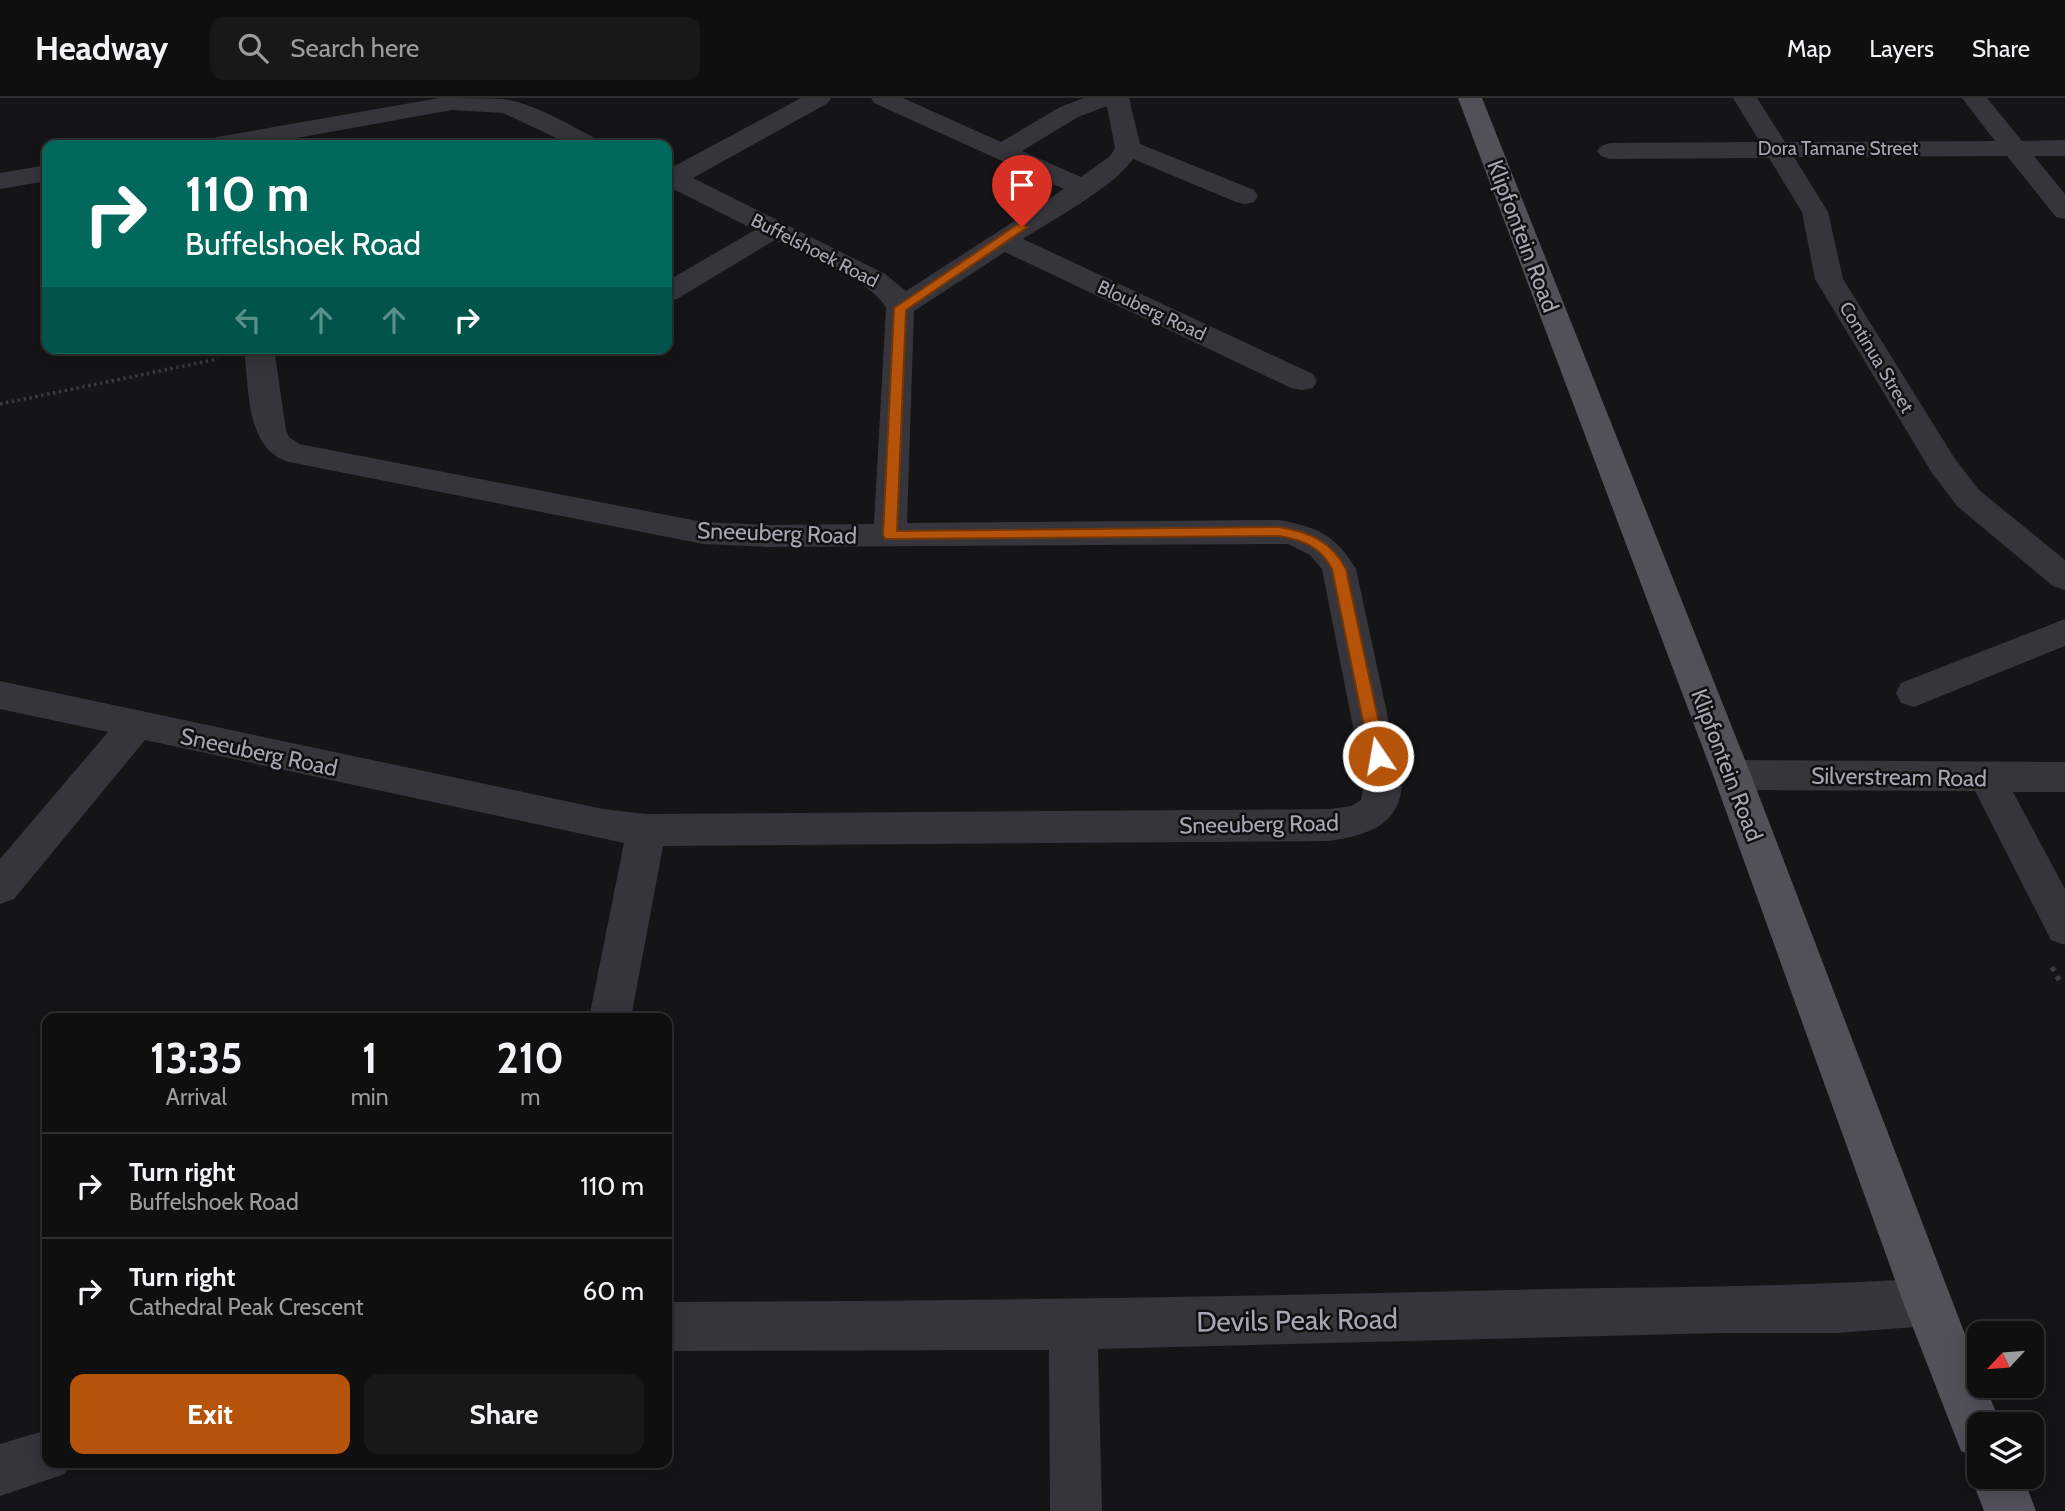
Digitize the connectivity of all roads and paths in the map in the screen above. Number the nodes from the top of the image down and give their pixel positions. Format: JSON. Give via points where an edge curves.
{"nodes":[{"id":1,"x":819,"y":98,"type":"edge"},
{"id":2,"x":883,"y":98,"type":"edge"},
{"id":3,"x":1107,"y":98,"type":"edge"},
{"id":4,"x":1117,"y":98,"type":"edge"},
{"id":5,"x":1470,"y":98,"type":"edge"},
{"id":6,"x":1745,"y":98,"type":"edge"},
{"id":7,"x":1974,"y":98,"type":"edge"},
{"id":8,"x":245,"y":140,"type":"edge"},
{"id":9,"x":579,"y":140,"type":"edge"},
{"id":10,"x":1128,"y":148,"type":"junction"},
{"id":11,"x":1776,"y":148,"type":"junction"},
{"id":12,"x":2014,"y":148,"type":"junction"},
{"id":13,"x":2065,"y":148,"type":"edge"},
{"id":14,"x":1611,"y":150,"type":"dead end"},
{"id":15,"x":1002,"y":152,"type":"junction"},
{"id":16,"x":42,"y":174,"type":"edge"},
{"id":17,"x":672,"y":176,"type":"edge"},
{"id":18,"x":672,"y":179,"type":"edge"},
{"id":19,"x":0,"y":181,"type":"edge"},
{"id":20,"x":1083,"y":188,"type":"junction"},
{"id":21,"x":1245,"y":195,"type":"dead end"},
{"id":22,"x":2065,"y":211,"type":"edge"},
{"id":23,"x":775,"y":229,"type":"junction"},
{"id":24,"x":1002,"y":240,"type":"junction"},
{"id":25,"x":672,"y":290,"type":"edge"},
{"id":26,"x":900,"y":308,"type":"junction"},
{"id":27,"x":260,"y":354,"type":"edge"},
{"id":28,"x":226,"y":357,"type":"dead end"},
{"id":29,"x":1302,"y":381,"type":"dead end"},
{"id":30,"x":0,"y":404,"type":"edge"},
{"id":31,"x":890,"y":535,"type":"junction"},
{"id":32,"x":2065,"y":579,"type":"edge"},
{"id":33,"x":2065,"y":632,"type":"edge"},
{"id":34,"x":1914,"y":693,"type":"dead end"},
{"id":35,"x":0,"y":695,"type":"edge"},
{"id":36,"x":136,"y":725,"type":"junction"},
{"id":37,"x":1732,"y":775,"type":"junction"},
{"id":38,"x":2065,"y":777,"type":"edge"},
{"id":39,"x":1987,"y":778,"type":"junction"},
{"id":40,"x":646,"y":830,"type":"junction"},
{"id":41,"x":0,"y":887,"type":"edge"},
{"id":42,"x":2065,"y":928,"type":"edge"},
{"id":43,"x":611,"y":1013,"type":"edge"},
{"id":44,"x":1927,"y":1302,"type":"junction"},
{"id":45,"x":1073,"y":1325,"type":"junction"},
{"id":46,"x":672,"y":1327,"type":"edge"},
{"id":47,"x":1971,"y":1412,"type":"edge"},
{"id":48,"x":42,"y":1457,"type":"edge"},
{"id":49,"x":0,"y":1470,"type":"edge"},
{"id":50,"x":2002,"y":1489,"type":"edge"},
{"id":51,"x":1076,"y":1511,"type":"edge"},
{"id":52,"x":2010,"y":1511,"type":"edge"}],
"edges":[{"from":1,"to":17,"type":"street"},
{"from":2,"to":15,"type":"street"},
{"from":3,"to":15,"type":"street","via":[[1082,105]]},
{"from":4,"to":10,"type":"street"},
{"from":5,"to":37,"type":"main road","name":"Klipfontein Road"},
{"from":6,"to":11,"type":"street","name":"Continua Street"},
{"from":7,"to":12,"type":"street"},
{"from":8,"to":9,"type":"street","via":[[483,101],[514,106]]},
{"from":10,"to":20,"type":"street","via":[[1119,161]]},
{"from":10,"to":21,"type":"street"},
{"from":11,"to":12,"type":"street","name":"Dora Tamane Street"},
{"from":11,"to":14,"type":"street","name":"Dora Tamane Street"},
{"from":11,"to":32,"type":"street","name":"Continua Street","via":[[1815,212],[1829,279],[1944,466],[1968,498]]},
{"from":12,"to":13,"type":"street","name":"Dora Tamane Street"},
{"from":12,"to":22,"type":"street"},
{"from":15,"to":20,"type":"street"},
{"from":16,"to":19,"type":"street"},
{"from":18,"to":23,"type":"street","name":"Buffelshoek Road"},
{"from":20,"to":24,"type":"street"},
{"from":23,"to":25,"type":"street"},
{"from":23,"to":26,"type":"street","name":"Buffelshoek Road","via":[[886,286]]},
{"from":24,"to":26,"type":"street"},
{"from":24,"to":29,"type":"street","name":"Blouberg Road"},
{"from":26,"to":31,"type":"street","name":"Buffelshoek Road"},
{"from":27,"to":31,"type":"street","name":"Sneeuberg Road","via":[[271,430],[276,442],[289,452],[703,533]]},
{"from":28,"to":30,"type":"path"},
{"from":31,"to":40,"type":"street","name":"Sneeuberg Road","via":[[1279,531],[1318,543],[1339,569],[1384,797],[1368,816],[1330,825]]},
{"from":33,"to":34,"type":"street"},
{"from":35,"to":36,"type":"street","name":"Sneeuberg Road"},
{"from":36,"to":40,"type":"street","name":"Sneeuberg Road","via":[[603,825]]},
{"from":36,"to":41,"type":"street"},
{"from":37,"to":39,"type":"street","name":"Silverstream Road"},
{"from":37,"to":44,"type":"main road","name":"Klipfontein Road"},
{"from":38,"to":39,"type":"street","name":"Silverstream Road"},
{"from":39,"to":42,"type":"street"},
{"from":40,"to":43,"type":"street"},
{"from":44,"to":45,"type":"street","name":"Devils Peak Road","via":[[1837,1309]]},
{"from":44,"to":47,"type":"main road","name":"Klipfontein Road"},
{"from":45,"to":46,"type":"street","name":"Devils Peak Road"},
{"from":45,"to":51,"type":"street"},
{"from":48,"to":49,"type":"street"},
{"from":50,"to":52,"type":"main road"}]}
